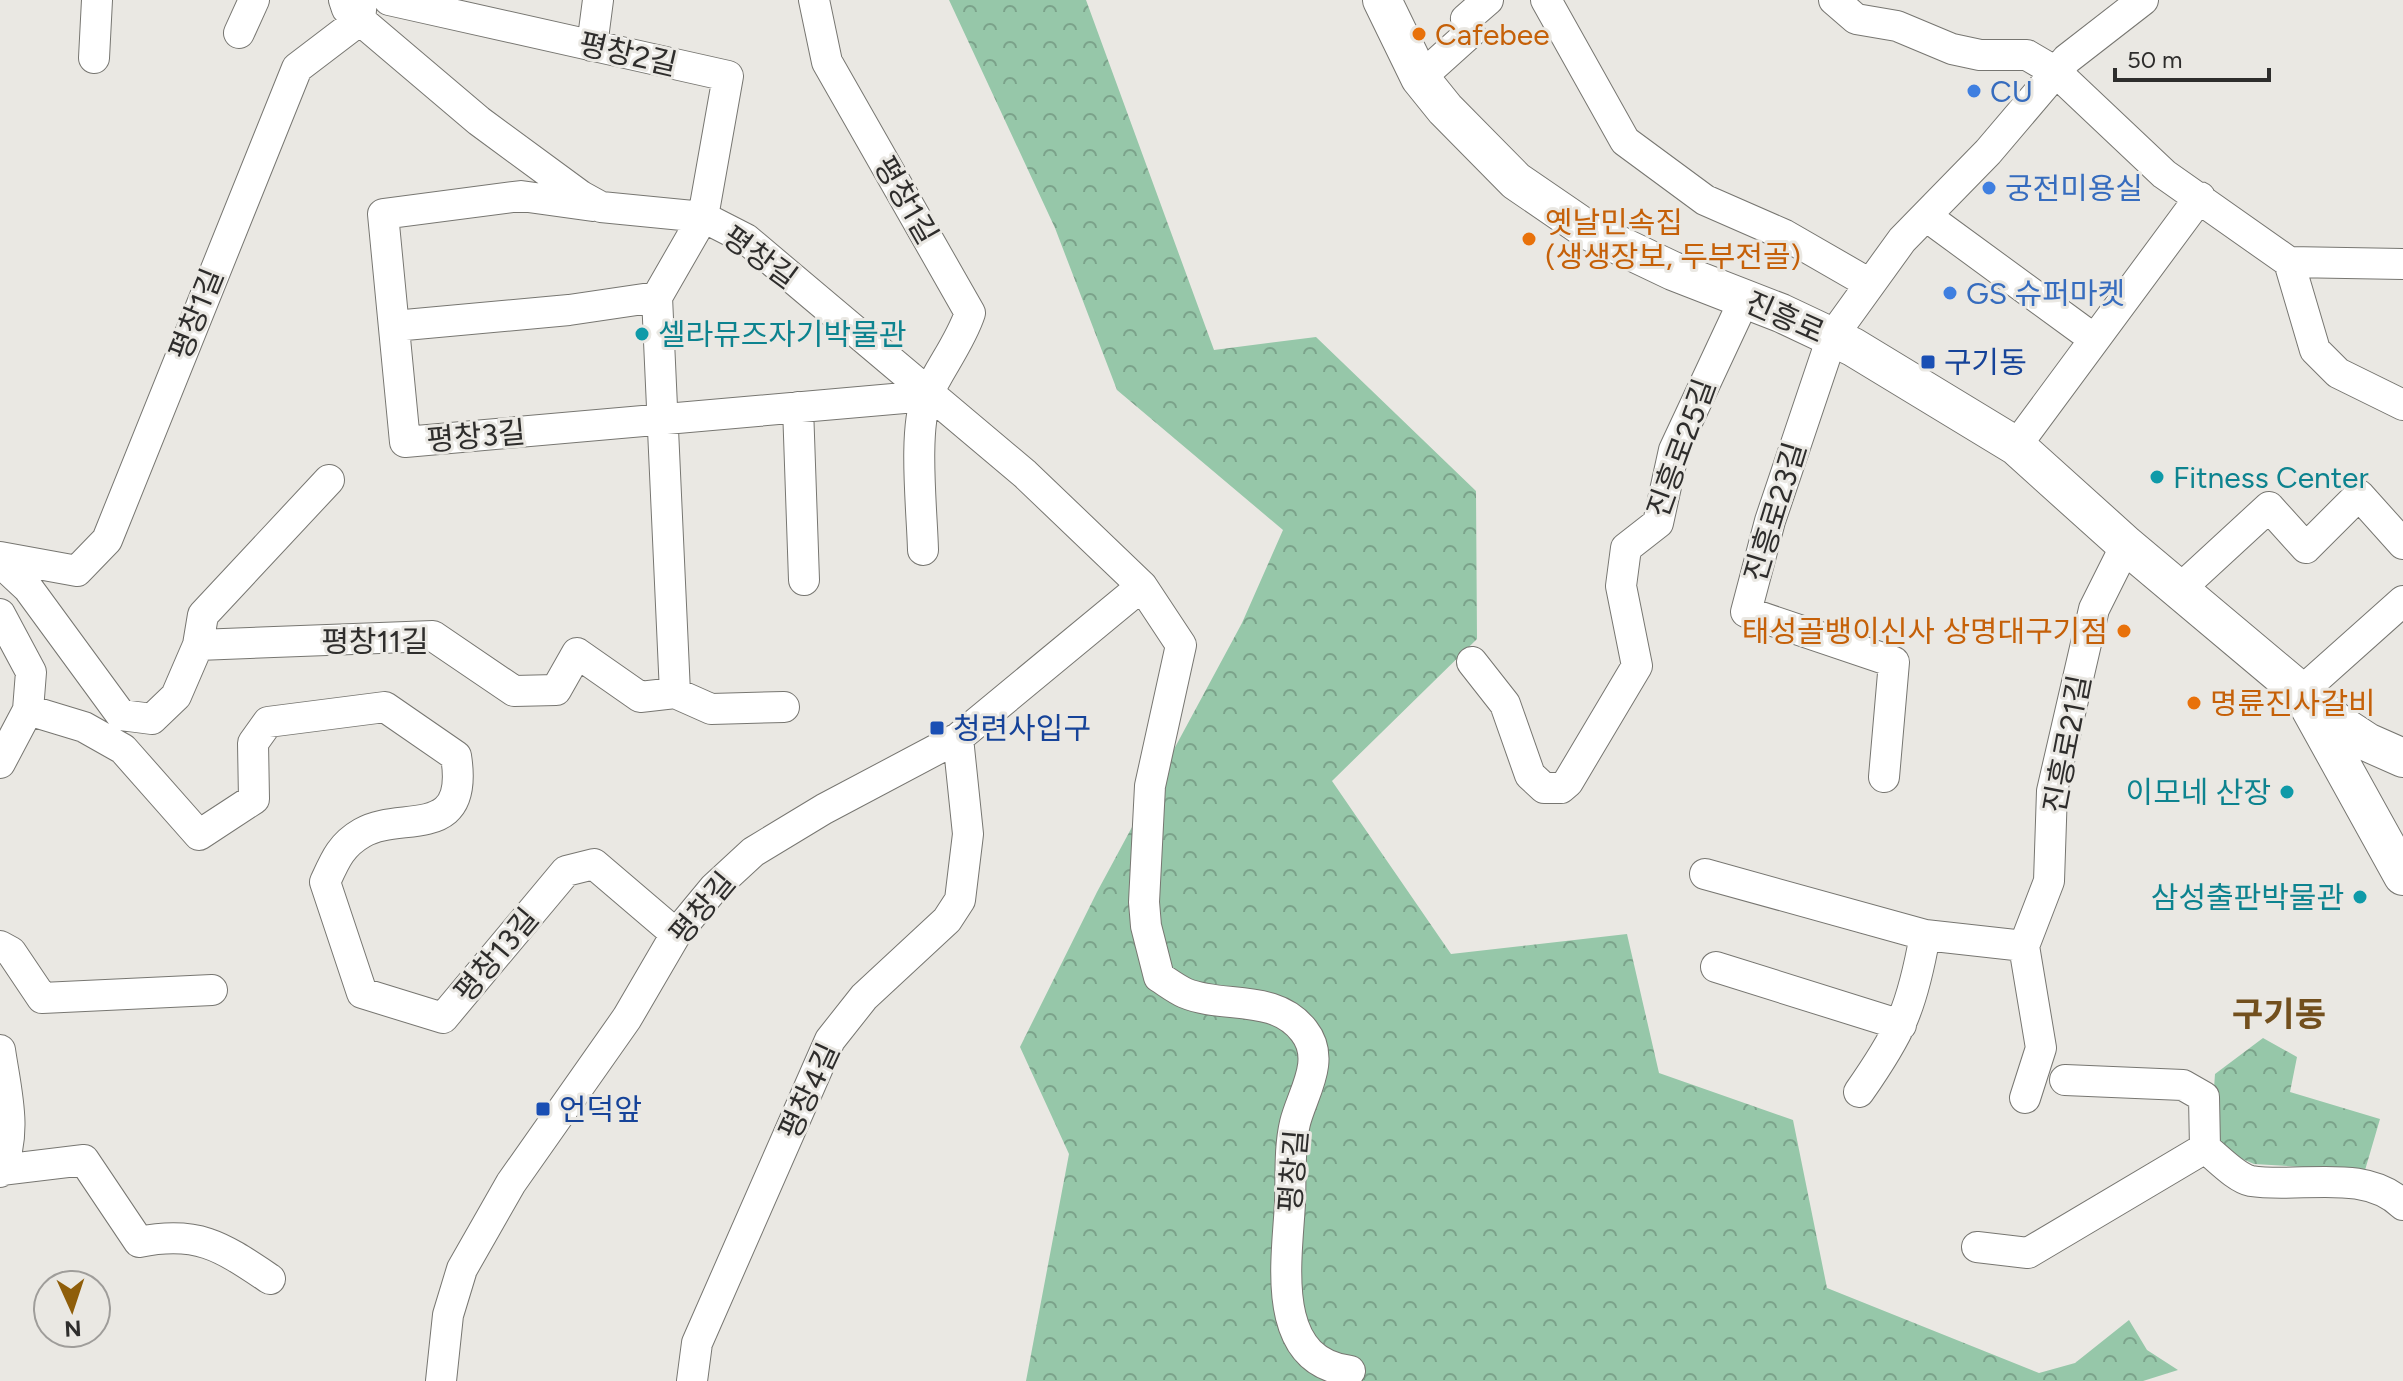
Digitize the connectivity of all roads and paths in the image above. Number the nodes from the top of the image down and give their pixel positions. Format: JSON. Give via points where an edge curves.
{"nodes":[{"id":1,"x":97,"y":0,"type":"edge"},
{"id":2,"x":254,"y":0,"type":"edge"},
{"id":3,"x":389,"y":0,"type":"edge"},
{"id":4,"x":598,"y":0,"type":"edge"},
{"id":5,"x":814,"y":0,"type":"edge"},
{"id":6,"x":1382,"y":0,"type":"edge"},
{"id":7,"x":1488,"y":0,"type":"edge"},
{"id":8,"x":1546,"y":0,"type":"edge"},
{"id":9,"x":1834,"y":0,"type":"edge"},
{"id":10,"x":2143,"y":0,"type":"edge"},
{"id":11,"x":355,"y":7,"type":"edge"},
{"id":12,"x":239,"y":33,"type":"dead end"},
{"id":13,"x":592,"y":46,"type":"junction"},
{"id":14,"x":94,"y":58,"type":"dead end"},
{"id":15,"x":2056,"y":72,"type":"junction"},
{"id":16,"x":1420,"y":78,"type":"junction"},
{"id":17,"x":2200,"y":197,"type":"junction"},
{"id":18,"x":601,"y":207,"type":"junction"},
{"id":19,"x":1926,"y":216,"type":"junction"},
{"id":20,"x":703,"y":217,"type":"junction"},
{"id":21,"x":2289,"y":262,"type":"junction"},
{"id":22,"x":2403,"y":264,"type":"edge"},
{"id":23,"x":1870,"y":284,"type":"junction"},
{"id":24,"x":657,"y":297,"type":"junction"},
{"id":25,"x":1745,"y":298,"type":"junction"},
{"id":26,"x":394,"y":326,"type":"junction"},
{"id":27,"x":1832,"y":337,"type":"junction"},
{"id":28,"x":2094,"y":339,"type":"junction"},
{"id":29,"x":927,"y":396,"type":"junction"},
{"id":30,"x":2403,"y":405,"type":"edge"},
{"id":31,"x":798,"y":407,"type":"junction"},
{"id":32,"x":663,"y":419,"type":"junction"},
{"id":33,"x":2016,"y":446,"type":"junction"},
{"id":34,"x":329,"y":480,"type":"dead end"},
{"id":35,"x":2403,"y":544,"type":"edge"},
{"id":36,"x":2126,"y":545,"type":"junction"},
{"id":37,"x":923,"y":550,"type":"dead end"},
{"id":38,"x":0,"y":559,"type":"edge"},
{"id":39,"x":804,"y":580,"type":"dead end"},
{"id":40,"x":1142,"y":586,"type":"junction"},
{"id":41,"x":2180,"y":589,"type":"junction"},
{"id":42,"x":2403,"y":601,"type":"edge"},
{"id":43,"x":0,"y":614,"type":"edge"},
{"id":44,"x":198,"y":645,"type":"junction"},
{"id":45,"x":1472,"y":662,"type":"dead end"},
{"id":46,"x":2301,"y":692,"type":"junction"},
{"id":47,"x":675,"y":693,"type":"junction"},
{"id":48,"x":784,"y":707,"type":"dead end"},
{"id":49,"x":28,"y":710,"type":"junction"},
{"id":50,"x":958,"y":738,"type":"junction"},
{"id":51,"x":2403,"y":758,"type":"edge"},
{"id":52,"x":0,"y":763,"type":"edge"},
{"id":53,"x":1884,"y":777,"type":"dead end"},
{"id":54,"x":2401,"y":872,"type":"edge"},
{"id":55,"x":1705,"y":874,"type":"dead end"},
{"id":56,"x":676,"y":934,"type":"junction"},
{"id":57,"x":1925,"y":935,"type":"junction"},
{"id":58,"x":0,"y":946,"type":"edge"},
{"id":59,"x":2024,"y":946,"type":"junction"},
{"id":60,"x":1716,"y":967,"type":"dead end"},
{"id":61,"x":212,"y":990,"type":"dead end"},
{"id":62,"x":1901,"y":1025,"type":"junction"},
{"id":63,"x":0,"y":1050,"type":"edge"},
{"id":64,"x":2065,"y":1080,"type":"dead end"},
{"id":65,"x":1859,"y":1092,"type":"dead end"},
{"id":66,"x":2025,"y":1098,"type":"dead end"},
{"id":67,"x":2205,"y":1148,"type":"junction"},
{"id":68,"x":3,"y":1159,"type":"edge"},
{"id":69,"x":2403,"y":1205,"type":"edge"},
{"id":70,"x":1977,"y":1247,"type":"dead end"},
{"id":71,"x":270,"y":1279,"type":"dead end"},
{"id":72,"x":1350,"y":1371,"type":"dead end"},
{"id":73,"x":441,"y":1381,"type":"edge"},
{"id":74,"x":692,"y":1381,"type":"edge"}],
"edges":[{"from":1,"to":14,"type":"street"},
{"from":2,"to":12,"type":"street"},
{"from":3,"to":13,"type":"street","name":"평창2길"},
{"from":4,"to":13,"type":"street"},
{"from":5,"to":29,"type":"street","name":"평창1길","via":[[827,62],[970,313]]},
{"from":6,"to":16,"type":"main road","name":"진흥로"},
{"from":7,"to":16,"type":"street","via":[[1466,19],[1470,33]]},
{"from":8,"to":23,"type":"street","via":[[1625,141],[1705,200],[1785,235]]},
{"from":9,"to":15,"type":"street","via":[[1856,19],[1897,26],[1980,55],[2027,55]]},
{"from":10,"to":15,"type":"street"},
{"from":11,"to":18,"type":"street","name":"평창길","number":"평창길","via":[[479,121]]},
{"from":11,"to":38,"type":"street","name":"평창1길","via":[[297,68],[107,540],[77,571]]},
{"from":13,"to":20,"type":"street","name":"평창2길","via":[[728,76]]},
{"from":15,"to":17,"type":"street","via":[[2164,174]]},
{"from":15,"to":19,"type":"street"},
{"from":16,"to":25,"type":"main road","name":"진흥로","via":[[1509,174],[1589,231]]},
{"from":17,"to":21,"type":"street"},
{"from":17,"to":28,"type":"street"},
{"from":18,"to":20,"type":"street","name":"평창길","number":"평창길"},
{"from":18,"to":26,"type":"street","name":"평창3길","via":[[521,196],[383,214]]},
{"from":19,"to":23,"type":"street"},
{"from":19,"to":28,"type":"street"},
{"from":20,"to":24,"type":"street"},
{"from":20,"to":29,"type":"street","name":"평창길","number":"평창길","via":[[746,239]]},
{"from":21,"to":22,"type":"street"},
{"from":21,"to":30,"type":"street","via":[[2315,350],[2338,373]]},
{"from":23,"to":27,"type":"street"},
{"from":24,"to":26,"type":"street"},
{"from":24,"to":32,"type":"street"},
{"from":25,"to":27,"type":"main road","name":"진흥로"},
{"from":25,"to":45,"type":"street","name":"진흥로25길","via":[[1674,450],[1658,523],[1626,548],[1621,586],[1637,666],[1561,788],[1544,788],[1530,775],[1505,704]]},
{"from":26,"to":32,"type":"street","name":"평창3길","via":[[405,442]]},
{"from":27,"to":33,"type":"main road","name":"진흥로"},
{"from":27,"to":53,"type":"street","name":"진흥로23길","via":[[1770,521],[1746,612],[1894,662]]},
{"from":28,"to":33,"type":"street"},
{"from":29,"to":31,"type":"street","name":"평창3길"},
{"from":29,"to":37,"type":"street","via":[[921,417]]},
{"from":29,"to":40,"type":"street","name":"평창길","number":"평창길","via":[[1025,474]]},
{"from":31,"to":32,"type":"street","name":"평창3길"},
{"from":31,"to":39,"type":"street"},
{"from":32,"to":47,"type":"street"},
{"from":33,"to":36,"type":"main road","name":"진흥로"},
{"from":34,"to":44,"type":"street","via":[[203,615]]},
{"from":35,"to":41,"type":"street","via":[[2359,495],[2306,548],[2269,507]]},
{"from":36,"to":41,"type":"main road","name":"진흥로"},
{"from":36,"to":59,"type":"street","name":"진흥로21길","via":[[2094,609],[2052,791],[2049,881]]},
{"from":38,"to":44,"type":"street","via":[[28,588],[121,715],[152,719],[176,696]]},
{"from":40,"to":50,"type":"street","name":"평창길","number":"평창길"},
{"from":40,"to":72,"type":"street","name":"평창길","number":"평창길","via":[[1181,645],[1150,786],[1144,902],[1155,964],[1159,977],[1186,994],[1280,1010],[1305,1031],[1314,1055],[1294,1125],[1284,1282],[1294,1330],[1310,1352],[1329,1368]]},
{"from":41,"to":46,"type":"main road","name":"진흥로"},
{"from":42,"to":46,"type":"street"},
{"from":43,"to":49,"type":"street","via":[[31,672]]},
{"from":44,"to":47,"type":"street","name":"평창11길","via":[[433,636],[514,691],[556,690],[577,653],[640,697]]},
{"from":46,"to":51,"type":"main road","name":"진흥로","via":[[2357,736]]},
{"from":46,"to":54,"type":"main road"},
{"from":47,"to":48,"type":"street","name":"평창11길","via":[[711,709]]},
{"from":49,"to":52,"type":"street"},
{"from":49,"to":56,"type":"street","name":"평창13길","via":[[84,727],[123,749],[199,835],[254,799],[253,743],[268,722],[385,707],[456,756],[459,777],[448,807],[431,820],[365,831],[340,849],[325,882],[362,993],[443,1018],[566,871],[594,864]]},
{"from":50,"to":56,"type":"street","name":"평창길","number":"평창길","via":[[753,852]]},
{"from":50,"to":74,"type":"street","name":"평창4길","via":[[968,834],[960,900],[947,920],[864,997],[830,1040],[697,1343]]},
{"from":55,"to":57,"type":"street"},
{"from":56,"to":73,"type":"street","name":"평창길","number":"평창길","via":[[627,1018],[511,1183],[462,1269],[448,1315]]},
{"from":57,"to":59,"type":"street"},
{"from":57,"to":62,"type":"street","via":[[1915,994]]},
{"from":58,"to":61,"type":"street","via":[[11,952],[42,998]]},
{"from":59,"to":66,"type":"street","via":[[2041,1048]]},
{"from":60,"to":62,"type":"street"},
{"from":62,"to":65,"type":"street"},
{"from":63,"to":68,"type":"street","via":[[9,1105]]},
{"from":64,"to":67,"type":"street","via":[[2183,1085],[2204,1097]]},
{"from":67,"to":69,"type":"street","via":[[2248,1181],[2329,1180],[2391,1193]]},
{"from":67,"to":70,"type":"street","via":[[2028,1253]]},
{"from":68,"to":71,"type":"street","via":[[84,1160],[139,1242],[170,1236],[219,1245]]}]}
